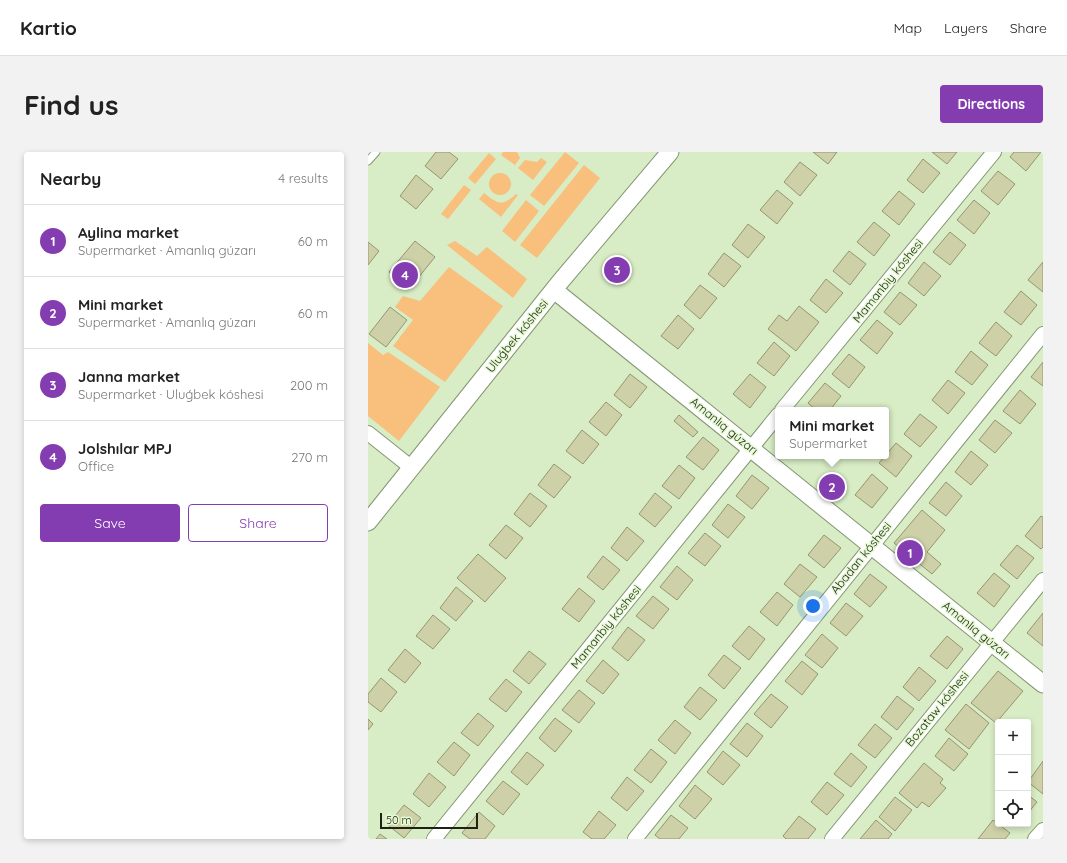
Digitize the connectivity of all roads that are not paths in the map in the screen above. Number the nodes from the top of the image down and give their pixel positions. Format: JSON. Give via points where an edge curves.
{"nodes":[{"id":1,"x":376,"y":152,"type":"edge"},
{"id":2,"x":670,"y":152,"type":"edge"},
{"id":3,"x":994,"y":152,"type":"edge"},
{"id":4,"x":368,"y":161,"type":"edge"},
{"id":5,"x":554,"y":290,"type":"junction"},
{"id":6,"x":1043,"y":334,"type":"edge"},
{"id":7,"x":784,"y":407,"type":"edge"},
{"id":8,"x":775,"y":419,"type":"edge"},
{"id":9,"x":368,"y":433,"type":"edge"},
{"id":10,"x":751,"y":448,"type":"junction"},
{"id":11,"x":412,"y":468,"type":"junction"},
{"id":12,"x":368,"y":522,"type":"edge"},
{"id":13,"x":872,"y":545,"type":"junction"},
{"id":14,"x":1043,"y":580,"type":"edge"},
{"id":15,"x":991,"y":643,"type":"junction"},
{"id":16,"x":1043,"y":684,"type":"edge"},
{"id":17,"x":1043,"y":830,"type":"edge"},
{"id":18,"x":434,"y":839,"type":"edge"},
{"id":19,"x":635,"y":839,"type":"edge"},
{"id":20,"x":832,"y":839,"type":"edge"},
{"id":21,"x":1035,"y":839,"type":"edge"}],
"edges":[{"from":1,"to":4,"type":"lane"},
{"from":2,"to":5,"type":"street","name":"Uluǵbek kóshesi"},
{"from":3,"to":7,"type":"street","name":"Mamanbiy kóshesi"},
{"from":5,"to":10,"type":"street","name":"Amanlıq gúzarı"},
{"from":5,"to":11,"type":"street","name":"Uluǵbek kóshesi"},
{"from":6,"to":13,"type":"street","name":"Abadan kóshesi"},
{"from":8,"to":10,"type":"street","name":"Mamanbiy kóshesi"},
{"from":9,"to":11,"type":"street"},
{"from":10,"to":13,"type":"street","name":"Amanlıq gúzarı"},
{"from":10,"to":18,"type":"street","name":"Mamanbiy kóshesi"},
{"from":11,"to":12,"type":"street","name":"Uluǵbek kóshesi"},
{"from":13,"to":15,"type":"street","name":"Amanlıq gúzarı"},
{"from":13,"to":19,"type":"street","name":"Abadan kóshesi"},
{"from":14,"to":15,"type":"street","name":"Bozataw kóshesi"},
{"from":15,"to":16,"type":"street","name":"Amanlıq gúzarı"},
{"from":15,"to":20,"type":"street","name":"Bozataw kóshesi"},
{"from":17,"to":21,"type":"street"}]}
